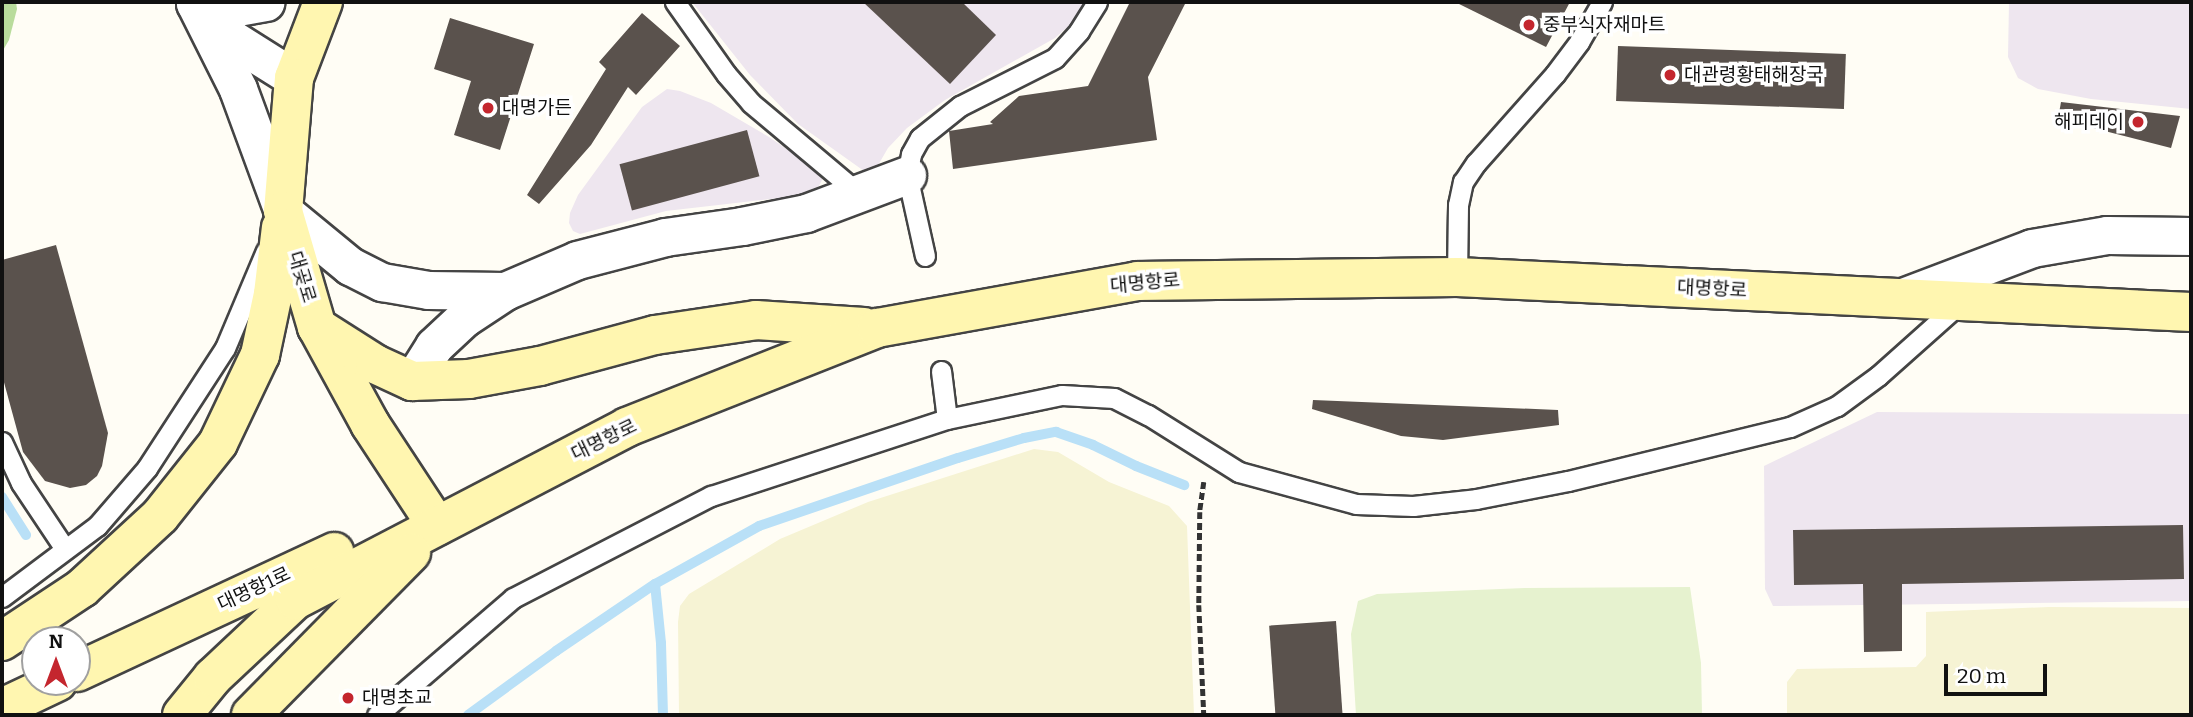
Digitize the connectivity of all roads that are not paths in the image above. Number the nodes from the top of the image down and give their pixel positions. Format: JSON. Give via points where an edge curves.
{"nodes":[{"id":1,"x":194,"y":2,"type":"edge"},
{"id":2,"x":265,"y":2,"type":"edge"},
{"id":3,"x":323,"y":2,"type":"edge"},
{"id":4,"x":675,"y":2,"type":"edge"},
{"id":5,"x":1097,"y":2,"type":"edge"},
{"id":6,"x":1602,"y":2,"type":"edge"},
{"id":7,"x":294,"y":78,"type":"junction"},
{"id":8,"x":907,"y":175,"type":"junction"},
{"id":9,"x":856,"y":191,"type":"junction"},
{"id":10,"x":283,"y":211,"type":"junction"},
{"id":11,"x":2191,"y":236,"type":"edge"},
{"id":12,"x":925,"y":256,"type":"dead end"},
{"id":13,"x":1457,"y":277,"type":"junction"},
{"id":14,"x":505,"y":291,"type":"junction"},
{"id":15,"x":1900,"y":298,"type":"junction"},
{"id":16,"x":1962,"y":301,"type":"junction"},
{"id":17,"x":2191,"y":312,"type":"edge"},
{"id":18,"x":317,"y":327,"type":"junction"},
{"id":19,"x":877,"y":328,"type":"junction"},
{"id":20,"x":941,"y":372,"type":"dead end"},
{"id":21,"x":412,"y":381,"type":"junction"},
{"id":22,"x":947,"y":419,"type":"junction"},
{"id":23,"x":2,"y":442,"type":"edge"},
{"id":24,"x":437,"y":526,"type":"junction"},
{"id":25,"x":65,"y":549,"type":"junction"},
{"id":26,"x":2,"y":597,"type":"edge"},
{"id":27,"x":2,"y":641,"type":"edge"},
{"id":28,"x":91,"y":666,"type":"edge"},
{"id":29,"x":27,"y":696,"type":"edge"},
{"id":30,"x":2,"y":708,"type":"edge"},
{"id":31,"x":182,"y":715,"type":"edge"},
{"id":32,"x":251,"y":715,"type":"edge"},
{"id":33,"x":377,"y":715,"type":"edge"}],
"edges":[{"from":1,"to":2,"type":"street","via":[[232,8]]},
{"from":1,"to":7,"type":"street","via":[[232,39]]},
{"from":1,"to":10,"type":"street","via":[[243,100]]},
{"from":3,"to":7,"type":"main road","name":"대곶로"},
{"from":4,"to":9,"type":"lane","via":[[751,103]]},
{"from":5,"to":8,"type":"lane","via":[[1055,58],[960,106],[920,138]]},
{"from":6,"to":13,"type":"lane","via":[[1548,83],[1463,182],[1458,205]]},
{"from":7,"to":10,"type":"main road","name":"대곶로"},
{"from":8,"to":9,"type":"street"},
{"from":8,"to":12,"type":"lane"},
{"from":9,"to":14,"type":"street","via":[[806,213],[665,237],[577,260]]},
{"from":10,"to":14,"type":"street","via":[[332,253],[382,282],[428,290]]},
{"from":10,"to":18,"type":"main road","name":"대곶로"},
{"from":10,"to":25,"type":"lane","via":[[225,348],[187,410],[147,468],[97,526]]},
{"from":10,"to":27,"type":"main road","via":[[260,355],[218,443],[160,516],[82,588]]},
{"from":11,"to":15,"type":"street","name":"대명항로","via":[[2107,235],[2043,246]]},
{"from":13,"to":15,"type":"main road","name":"대명항로"},
{"from":13,"to":19,"type":"main road","name":"대명항로","via":[[1137,281]]},
{"from":14,"to":21,"type":"street","via":[[464,318],[434,346]]},
{"from":15,"to":16,"type":"main road","name":"대명항로"},
{"from":16,"to":17,"type":"main road","name":"대명항로"},
{"from":16,"to":22,"type":"lane","via":[[1878,376],[1837,406],[1790,427],[1515,491],[1413,506],[1356,504],[1238,472],[1114,398],[1062,395]]},
{"from":18,"to":21,"type":"main road","via":[[375,364]]},
{"from":18,"to":24,"type":"main road","name":"대곶로","via":[[370,424]]},
{"from":19,"to":21,"type":"main road","via":[[756,320],[655,335],[540,366],[469,379]]},
{"from":19,"to":24,"type":"main road","name":"대명항로","via":[[627,427]]},
{"from":20,"to":22,"type":"lane"},
{"from":22,"to":33,"type":"lane","via":[[711,496],[513,598]]},
{"from":23,"to":25,"type":"lane","via":[[21,483]]},
{"from":24,"to":28,"type":"main road","name":"대명항1로","via":[[361,540]]},
{"from":24,"to":31,"type":"main road","name":"대명항로","via":[[295,600],[214,677]]},
{"from":24,"to":32,"type":"main road","name":"대명항로"},
{"from":25,"to":26,"type":"lane"},
{"from":29,"to":30,"type":"main road"}]}
